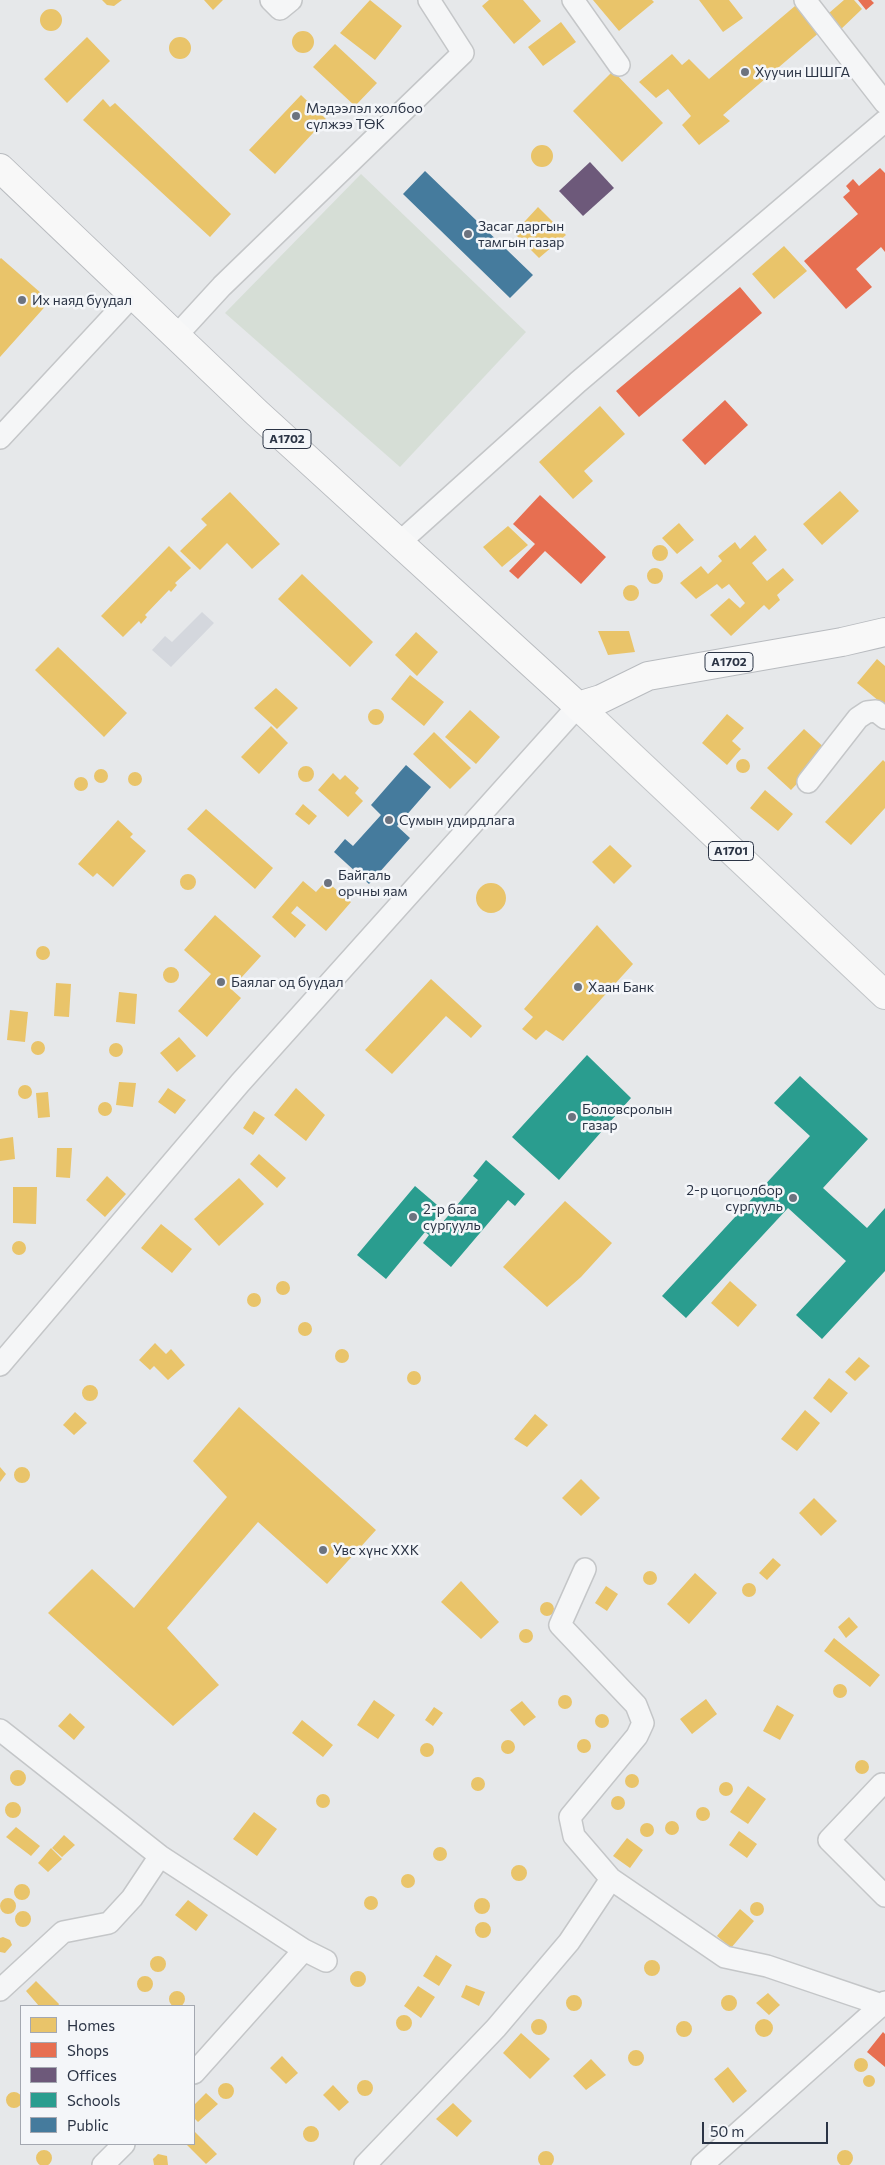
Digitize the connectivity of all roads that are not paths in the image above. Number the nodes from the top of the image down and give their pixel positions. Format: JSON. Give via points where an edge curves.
{"nodes":[{"id":1,"x":271,"y":0,"type":"edge"},
{"id":2,"x":291,"y":0,"type":"edge"},
{"id":3,"x":429,"y":0,"type":"edge"},
{"id":4,"x":573,"y":0,"type":"edge"},
{"id":5,"x":805,"y":0,"type":"edge"},
{"id":6,"x":619,"y":65,"type":"dead end"},
{"id":7,"x":885,"y":103,"type":"edge"},
{"id":8,"x":885,"y":121,"type":"edge"},
{"id":9,"x":0,"y":168,"type":"edge"},
{"id":10,"x":132,"y":296,"type":"junction"},
{"id":11,"x":176,"y":335,"type":"junction"},
{"id":12,"x":0,"y":438,"type":"edge"},
{"id":13,"x":400,"y":542,"type":"junction"},
{"id":14,"x":885,"y":632,"type":"edge"},
{"id":15,"x":578,"y":706,"type":"junction"},
{"id":16,"x":885,"y":718,"type":"edge"},
{"id":17,"x":808,"y":782,"type":"dead end"},
{"id":18,"x":885,"y":995,"type":"edge"},
{"id":19,"x":0,"y":1365,"type":"edge"},
{"id":20,"x":585,"y":1569,"type":"dead end"},
{"id":21,"x":2,"y":1735,"type":"edge"},
{"id":22,"x":882,"y":1784,"type":"dead end"},
{"id":23,"x":160,"y":1856,"type":"junction"},
{"id":24,"x":611,"y":1879,"type":"junction"},
{"id":25,"x":885,"y":1896,"type":"edge"},
{"id":26,"x":304,"y":1950,"type":"junction"},
{"id":27,"x":326,"y":1961,"type":"dead end"},
{"id":28,"x":0,"y":1990,"type":"edge"},
{"id":29,"x":884,"y":2004,"type":"edge"},
{"id":30,"x":195,"y":2073,"type":"edge"},
{"id":31,"x":123,"y":2145,"type":"edge"},
{"id":32,"x":103,"y":2165,"type":"edge"},
{"id":33,"x":365,"y":2165,"type":"edge"},
{"id":34,"x":702,"y":2165,"type":"edge"}],
"edges":[{"from":1,"to":2,"type":"street","via":[[280,9]]},
{"from":3,"to":11,"type":"street","via":[[463,53],[222,286]]},
{"from":4,"to":6,"type":"street"},
{"from":5,"to":7,"type":"street"},
{"from":8,"to":13,"type":"street","via":[[578,382]]},
{"from":9,"to":10,"type":"main road","number":"A1702"},
{"from":10,"to":11,"type":"main road","number":"A1702"},
{"from":10,"to":12,"type":"street"},
{"from":11,"to":13,"type":"main road","number":"A1702"},
{"from":13,"to":15,"type":"main road","number":"A1702"},
{"from":14,"to":15,"type":"main road","number":"A1702","via":[[648,676]]},
{"from":15,"to":18,"type":"main road","number":"A1701"},
{"from":15,"to":19,"type":"street","via":[[240,1083]]},
{"from":16,"to":17,"type":"street","via":[[876,711],[858,718]]},
{"from":20,"to":24,"type":"street","via":[[560,1625],[636,1705],[643,1723],[637,1736],[570,1818],[574,1836]]},
{"from":21,"to":23,"type":"street"},
{"from":22,"to":25,"type":"street","via":[[829,1840]]},
{"from":23,"to":26,"type":"street"},
{"from":23,"to":28,"type":"street","via":[[136,1892],[109,1923],[63,1932]]},
{"from":24,"to":29,"type":"street","via":[[725,1957],[767,1966]]},
{"from":24,"to":33,"type":"street","via":[[569,1942],[496,2028]]},
{"from":26,"to":27,"type":"street"},
{"from":26,"to":30,"type":"street"},
{"from":29,"to":34,"type":"street"},
{"from":31,"to":32,"type":"street"}]}
